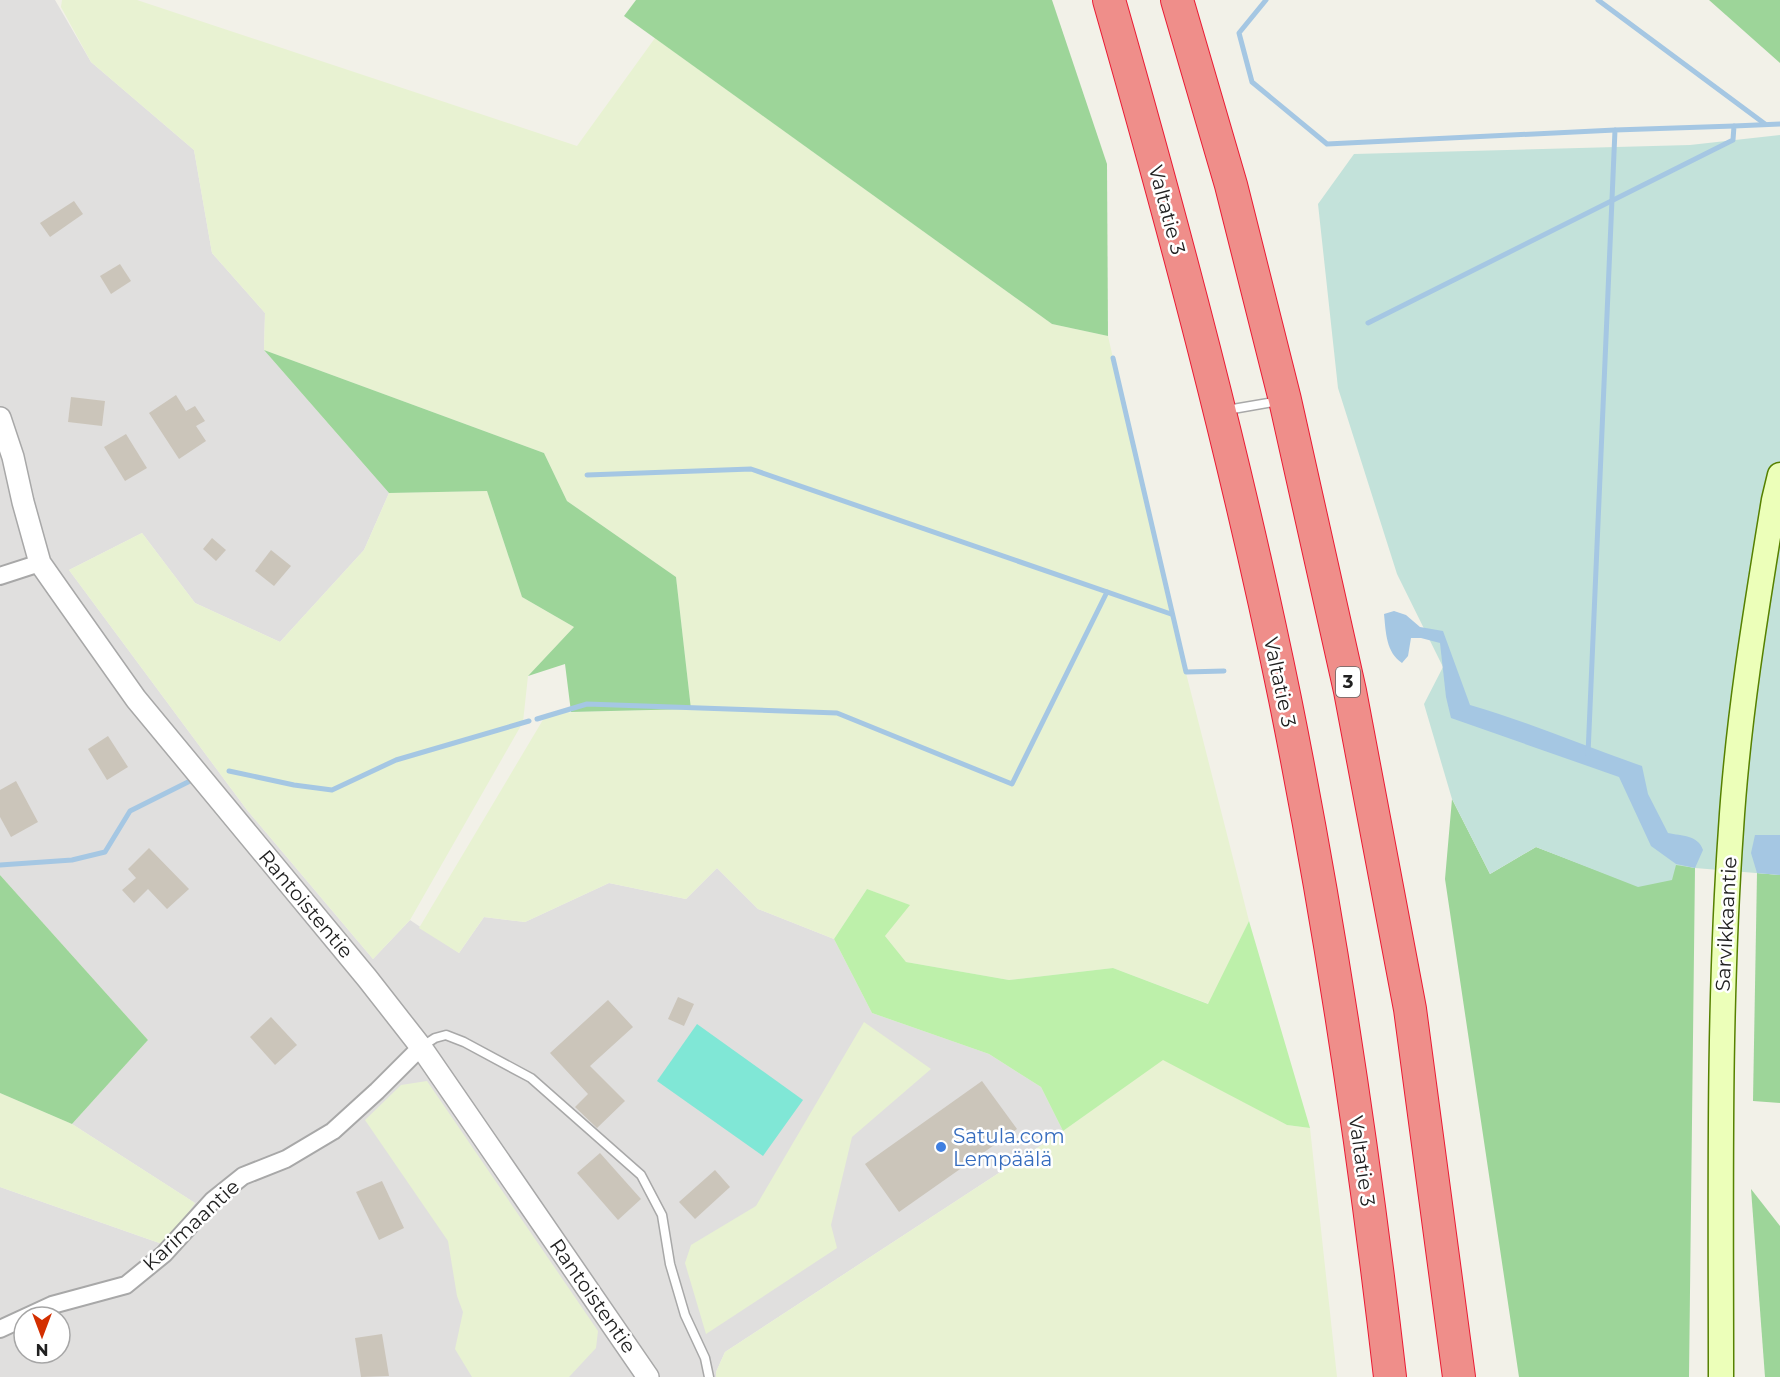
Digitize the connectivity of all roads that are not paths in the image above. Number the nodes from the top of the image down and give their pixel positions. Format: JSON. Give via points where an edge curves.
{"nodes":[{"id":1,"x":1109,"y":0,"type":"edge"},
{"id":2,"x":1177,"y":0,"type":"edge"},
{"id":3,"x":1285,"y":400,"type":"junction"},
{"id":4,"x":1221,"y":411,"type":"junction"},
{"id":5,"x":0,"y":418,"type":"edge"},
{"id":6,"x":1780,"y":475,"type":"edge"},
{"id":7,"x":40,"y":563,"type":"junction"},
{"id":8,"x":0,"y":576,"type":"edge"},
{"id":9,"x":421,"y":1047,"type":"junction"},
{"id":10,"x":0,"y":1329,"type":"edge"},
{"id":11,"x":648,"y":1377,"type":"edge"},
{"id":12,"x":709,"y":1377,"type":"edge"},
{"id":13,"x":1390,"y":1377,"type":"edge"},
{"id":14,"x":1459,"y":1377,"type":"edge"},
{"id":15,"x":1721,"y":1377,"type":"edge"}],
"edges":[{"from":1,"to":4,"type":"highway","name":"Valtatie 3"},
{"from":2,"to":3,"type":"highway","number":"3","via":[[1231,185]]},
{"from":3,"to":4,"type":"lane"},
{"from":3,"to":14,"type":"highway","number":"3","via":[[1350,691],[1410,1009]]},
{"from":4,"to":13,"type":"highway","name":"Valtatie 3","via":[[1308,820],[1340,1012]]},
{"from":5,"to":7,"type":"street","name":"Rantoistentie"},
{"from":6,"to":15,"type":"main road","name":"Sarvikkaantie","via":[[1746,673],[1731,827],[1721,1004]]},
{"from":7,"to":8,"type":"street"},
{"from":7,"to":9,"type":"street","name":"Rantoistentie","via":[[136,699]]},
{"from":9,"to":10,"type":"street","name":"Karimaantie","via":[[333,1131],[286,1159],[243,1176],[213,1200],[164,1254],[126,1285],[52,1305]]},
{"from":9,"to":11,"type":"street","name":"Rantoistentie"},
{"from":9,"to":12,"type":"lane","via":[[446,1035],[531,1078],[640,1175],[662,1215],[670,1264]]}]}
